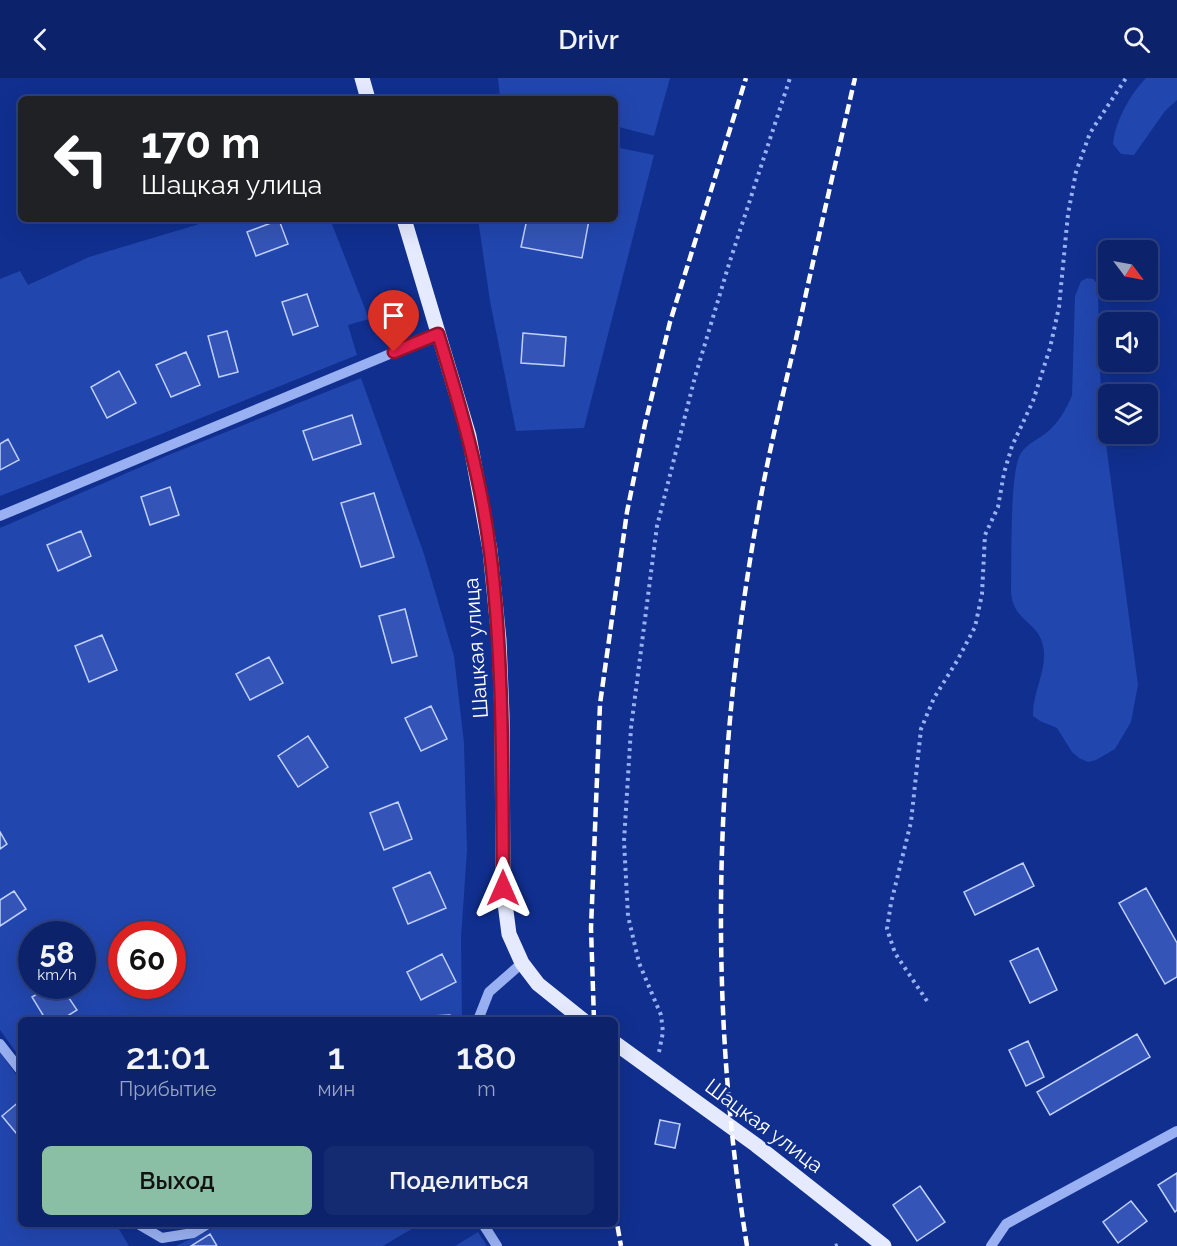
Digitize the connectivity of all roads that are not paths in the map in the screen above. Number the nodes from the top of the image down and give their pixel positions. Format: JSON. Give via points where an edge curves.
{"nodes":[{"id":1,"x":362,"y":78,"type":"edge"},
{"id":2,"x":367,"y":96,"type":"edge"},
{"id":3,"x":405,"y":222,"type":"edge"},
{"id":4,"x":438,"y":334,"type":"junction"},
{"id":5,"x":0,"y":516,"type":"edge"},
{"id":6,"x":522,"y":963,"type":"junction"},
{"id":7,"x":479,"y":1017,"type":"edge"},
{"id":8,"x":579,"y":1017,"type":"edge"},
{"id":9,"x":0,"y":1044,"type":"edge"},
{"id":10,"x":618,"y":1045,"type":"edge"},
{"id":11,"x":18,"y":1067,"type":"edge"},
{"id":12,"x":1177,"y":1131,"type":"edge"},
{"id":13,"x":143,"y":1227,"type":"edge"},
{"id":14,"x":203,"y":1227,"type":"edge"},
{"id":15,"x":485,"y":1227,"type":"edge"},
{"id":16,"x":497,"y":1246,"type":"edge"},
{"id":17,"x":884,"y":1246,"type":"edge"},
{"id":18,"x":991,"y":1246,"type":"edge"}],
"edges":[{"from":1,"to":2,"type":"main road"},
{"from":3,"to":4,"type":"main road","name":"Шацкая улица"},
{"from":4,"to":5,"type":"street"},
{"from":4,"to":6,"type":"main road","name":"Шацкая улица","via":[[469,436],[490,550],[499,640],[503,888],[509,934]]},
{"from":6,"to":7,"type":"street","via":[[489,992]]},
{"from":6,"to":8,"type":"main road","name":"Шацкая улица","via":[[538,984]]},
{"from":9,"to":11,"type":"street"},
{"from":10,"to":17,"type":"main road","name":"Шацкая улица","via":[[756,1145]]},
{"from":12,"to":18,"type":"street","via":[[1006,1224]]},
{"from":13,"to":14,"type":"street","via":[[162,1238],[193,1233]]},
{"from":15,"to":16,"type":"street"}]}
